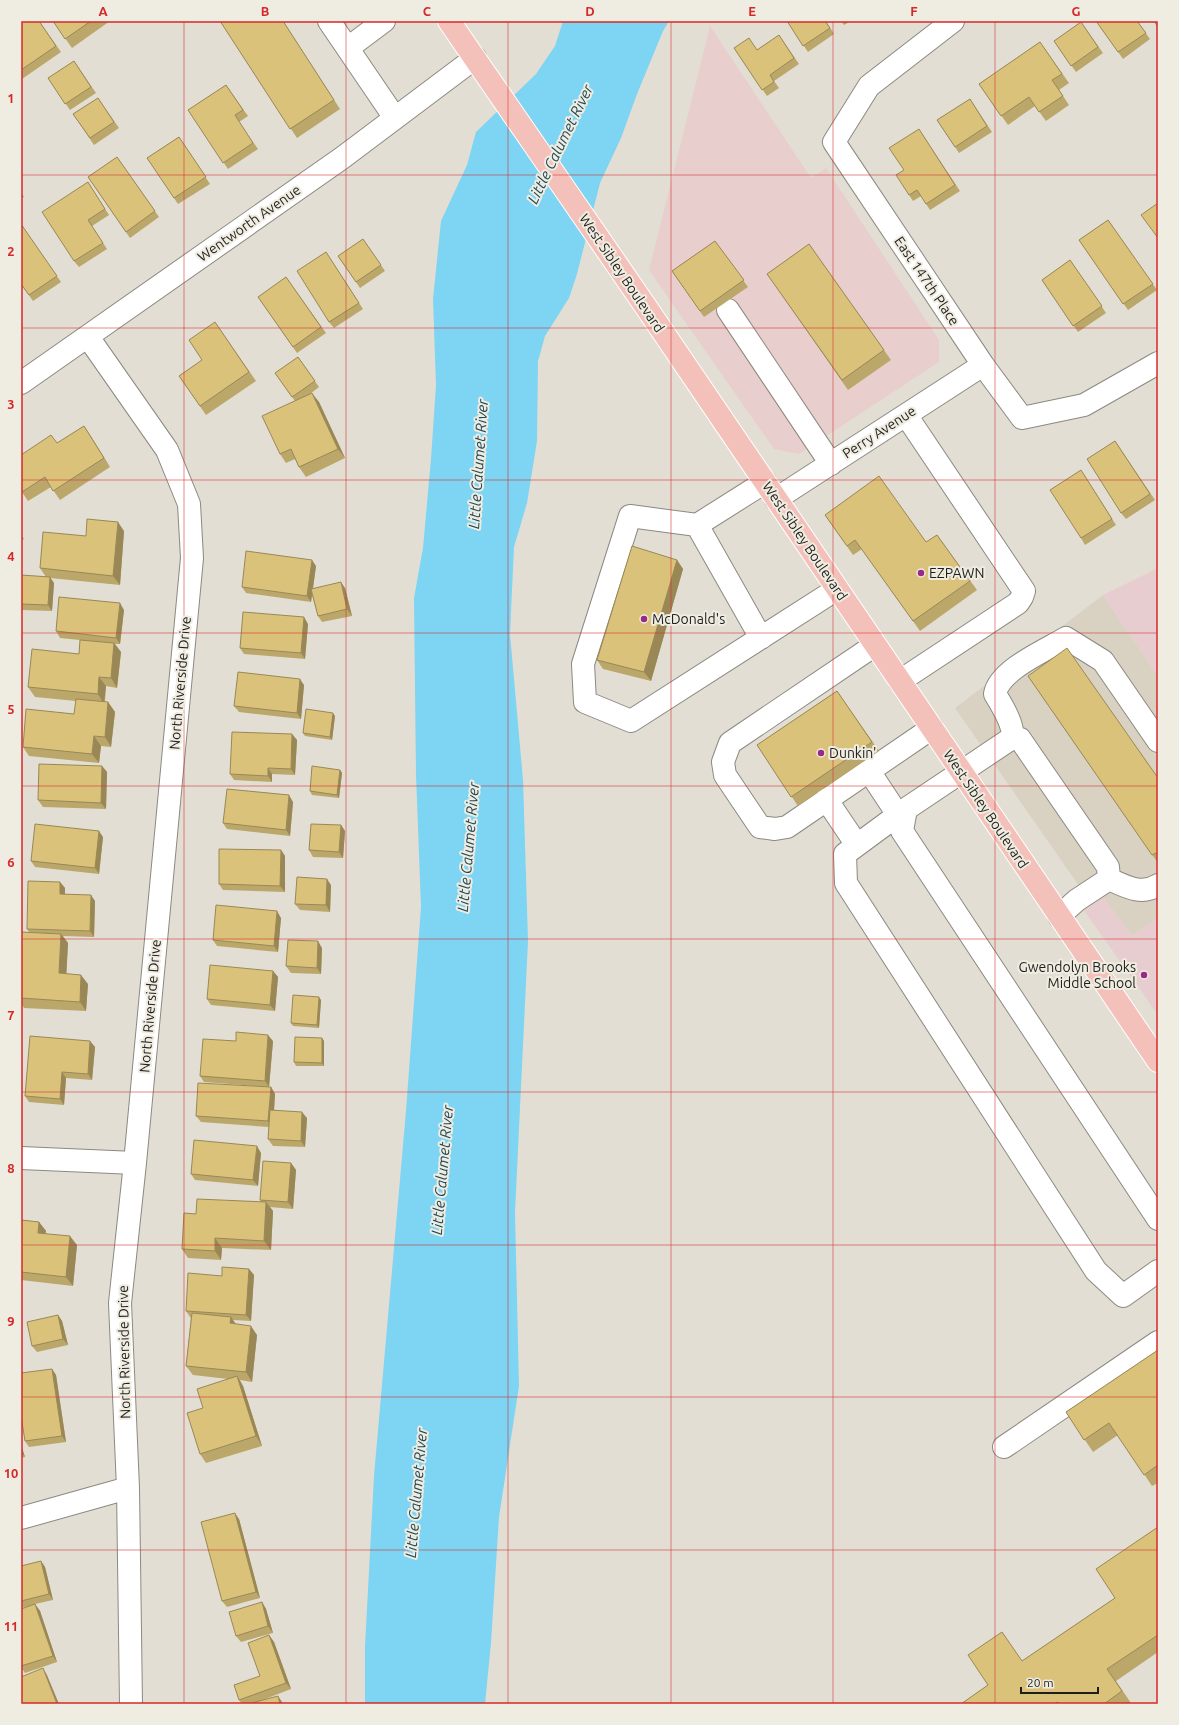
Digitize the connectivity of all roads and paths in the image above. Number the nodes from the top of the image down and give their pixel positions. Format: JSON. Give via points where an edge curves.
{"nodes":[{"id":1,"x":329,"y":21,"type":"edge"},
{"id":2,"x":384,"y":21,"type":"edge"},
{"id":3,"x":449,"y":21,"type":"edge"},
{"id":4,"x":953,"y":21,"type":"edge"},
{"id":5,"x":348,"y":48,"type":"junction"},
{"id":6,"x":480,"y":67,"type":"junction"},
{"id":7,"x":395,"y":118,"type":"junction"},
{"id":8,"x":728,"y":310,"type":"dead end"},
{"id":9,"x":88,"y":337,"type":"junction"},
{"id":10,"x":1158,"y":363,"type":"edge"},
{"id":11,"x":983,"y":366,"type":"junction"},
{"id":12,"x":21,"y":383,"type":"edge"},
{"id":13,"x":906,"y":416,"type":"junction"},
{"id":14,"x":831,"y":464,"type":"junction"},
{"id":15,"x":770,"y":490,"type":"junction"},
{"id":16,"x":697,"y":525,"type":"junction"},
{"id":17,"x":837,"y":589,"type":"junction"},
{"id":18,"x":760,"y":638,"type":"junction"},
{"id":19,"x":875,"y":645,"type":"junction"},
{"id":20,"x":900,"y":681,"type":"junction"},
{"id":21,"x":932,"y":728,"type":"junction"},
{"id":22,"x":1012,"y":738,"type":"junction"},
{"id":23,"x":1158,"y":741,"type":"edge"},
{"id":24,"x":868,"y":771,"type":"junction"},
{"id":25,"x":962,"y":773,"type":"junction"},
{"id":26,"x":826,"y":799,"type":"junction"},
{"id":27,"x":902,"y":812,"type":"junction"},
{"id":28,"x":857,"y":844,"type":"junction"},
{"id":29,"x":1109,"y":879,"type":"junction"},
{"id":30,"x":1158,"y":885,"type":"edge"},
{"id":31,"x":1059,"y":916,"type":"junction"},
{"id":32,"x":1158,"y":1061,"type":"edge"},
{"id":33,"x":21,"y":1158,"type":"edge"},
{"id":34,"x":135,"y":1163,"type":"junction"},
{"id":35,"x":1158,"y":1219,"type":"edge"},
{"id":36,"x":1158,"y":1270,"type":"edge"},
{"id":37,"x":1158,"y":1342,"type":"edge"},
{"id":38,"x":1004,"y":1447,"type":"dead end"},
{"id":39,"x":128,"y":1488,"type":"junction"},
{"id":40,"x":21,"y":1518,"type":"edge"},
{"id":41,"x":131,"y":1704,"type":"edge"}],
"edges":[{"from":1,"to":5,"type":"street"},
{"from":2,"to":5,"type":"street"},
{"from":3,"to":6,"type":"main road","name":"West Sibley Boulevard"},
{"from":4,"to":11,"type":"street","name":"East 147th Place","via":[[869,86],[834,142]]},
{"from":5,"to":7,"type":"street"},
{"from":6,"to":7,"type":"street","name":"Wentworth Avenue"},
{"from":6,"to":15,"type":"main road","name":"West Sibley Boulevard"},
{"from":7,"to":9,"type":"street","name":"Wentworth Avenue"},
{"from":8,"to":14,"type":"street"},
{"from":9,"to":12,"type":"street","name":"Wentworth Avenue"},
{"from":9,"to":34,"type":"street","name":"North Riverside Drive","via":[[167,450],[189,504],[192,550]]},
{"from":10,"to":11,"type":"street","name":"East 147th Place","via":[[1084,405],[1022,418]]},
{"from":11,"to":13,"type":"street","name":"Perry Avenue"},
{"from":13,"to":14,"type":"street","name":"Perry Avenue"},
{"from":13,"to":20,"type":"street","via":[[1024,591],[1018,603]]},
{"from":14,"to":15,"type":"street","name":"Perry Avenue"},
{"from":15,"to":16,"type":"street","name":"Perry Avenue"},
{"from":15,"to":17,"type":"main road","name":"West Sibley Boulevard"},
{"from":16,"to":18,"type":"street"},
{"from":16,"to":18,"type":"street","via":[[630,516],[583,664],[585,702],[631,721]]},
{"from":17,"to":18,"type":"street"},
{"from":17,"to":19,"type":"main road","name":"West Sibley Boulevard"},
{"from":19,"to":20,"type":"main road","name":"West Sibley Boulevard"},
{"from":19,"to":26,"type":"street","via":[[730,743],[723,762],[725,775],[760,827],[775,829],[787,826]]},
{"from":20,"to":21,"type":"main road","name":"West Sibley Boulevard"},
{"from":21,"to":24,"type":"street"},
{"from":21,"to":25,"type":"main road","name":"West Sibley Boulevard"},
{"from":22,"to":23,"type":"street","via":[[1013,732],[995,694],[996,687],[1024,662],[1066,638],[1103,661]]},
{"from":22,"to":25,"type":"street"},
{"from":22,"to":29,"type":"street","via":[[1020,739],[1108,868]]},
{"from":24,"to":26,"type":"street"},
{"from":24,"to":27,"type":"street"},
{"from":25,"to":27,"type":"street"},
{"from":25,"to":31,"type":"main road","name":"West Sibley Boulevard"},
{"from":26,"to":28,"type":"street"},
{"from":27,"to":28,"type":"street"},
{"from":27,"to":35,"type":"street","via":[[902,831]]},
{"from":28,"to":36,"type":"street","via":[[845,854],[846,883],[1096,1271],[1123,1296]]},
{"from":29,"to":30,"type":"street","via":[[1137,890],[1152,889]]},
{"from":29,"to":31,"type":"street","via":[[1077,900]]},
{"from":31,"to":32,"type":"main road","name":"West Sibley Boulevard"},
{"from":33,"to":34,"type":"street"},
{"from":34,"to":39,"type":"street","name":"North Riverside Drive","via":[[120,1302]]},
{"from":37,"to":38,"type":"street"},
{"from":39,"to":40,"type":"street"},
{"from":39,"to":41,"type":"street","name":"North Riverside Drive"}]}
